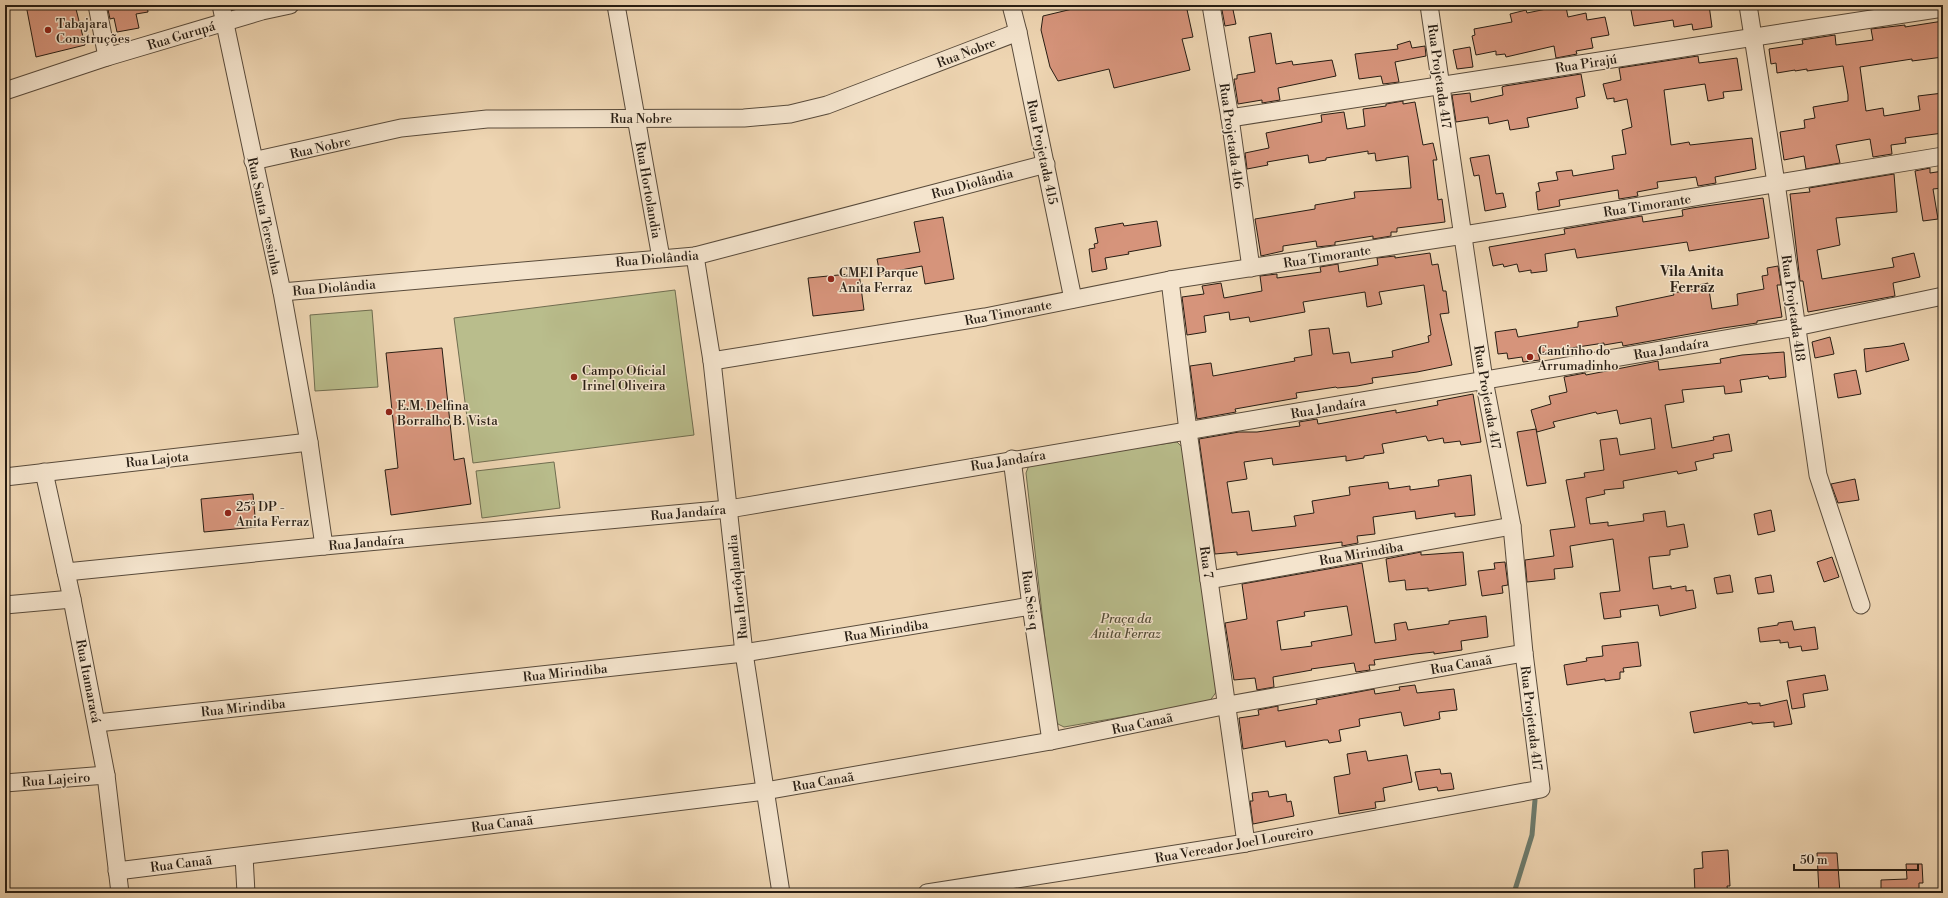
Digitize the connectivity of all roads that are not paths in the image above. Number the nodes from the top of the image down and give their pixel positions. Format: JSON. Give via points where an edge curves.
{"nodes":[{"id":1,"x":97,"y":5,"type":"edge"},
{"id":2,"x":221,"y":5,"type":"edge"},
{"id":3,"x":290,"y":5,"type":"edge"},
{"id":4,"x":616,"y":5,"type":"edge"},
{"id":5,"x":1011,"y":5,"type":"edge"},
{"id":6,"x":1211,"y":5,"type":"edge"},
{"id":7,"x":1429,"y":5,"type":"edge"},
{"id":8,"x":1748,"y":5,"type":"edge"},
{"id":9,"x":1943,"y":8,"type":"edge"},
{"id":10,"x":226,"y":22,"type":"junction"},
{"id":11,"x":1018,"y":32,"type":"junction"},
{"id":12,"x":1753,"y":36,"type":"junction"},
{"id":13,"x":107,"y":57,"type":"junction"},
{"id":14,"x":1441,"y":86,"type":"junction"},
{"id":15,"x":5,"y":91,"type":"edge"},
{"id":16,"x":635,"y":118,"type":"junction"},
{"id":17,"x":1230,"y":118,"type":"junction"},
{"id":18,"x":1943,"y":156,"type":"edge"},
{"id":19,"x":253,"y":161,"type":"junction"},
{"id":20,"x":1046,"y":164,"type":"junction"},
{"id":21,"x":1776,"y":183,"type":"junction"},
{"id":22,"x":1464,"y":236,"type":"junction"},
{"id":23,"x":695,"y":256,"type":"junction"},
{"id":24,"x":661,"y":258,"type":"junction"},
{"id":25,"x":1251,"y":268,"type":"junction"},
{"id":26,"x":1170,"y":280,"type":"junction"},
{"id":27,"x":282,"y":292,"type":"junction"},
{"id":28,"x":1943,"y":296,"type":"edge"},
{"id":29,"x":1073,"y":299,"type":"junction"},
{"id":30,"x":1796,"y":327,"type":"junction"},
{"id":31,"x":712,"y":361,"type":"junction"},
{"id":32,"x":1484,"y":380,"type":"junction"},
{"id":33,"x":1188,"y":431,"type":"junction"},
{"id":34,"x":309,"y":442,"type":"junction"},
{"id":35,"x":1012,"y":459,"type":"junction"},
{"id":36,"x":44,"y":472,"type":"junction"},
{"id":37,"x":5,"y":477,"type":"edge"},
{"id":38,"x":729,"y":508,"type":"junction"},
{"id":39,"x":1512,"y":526,"type":"junction"},
{"id":40,"x":324,"y":546,"type":"junction"},
{"id":41,"x":66,"y":572,"type":"junction"},
{"id":42,"x":1209,"y":580,"type":"junction"},
{"id":43,"x":72,"y":599,"type":"junction"},
{"id":44,"x":5,"y":605,"type":"edge"},
{"id":45,"x":1861,"y":605,"type":"dead end"},
{"id":46,"x":1031,"y":606,"type":"junction"},
{"id":47,"x":744,"y":653,"type":"junction"},
{"id":48,"x":1524,"y":653,"type":"junction"},
{"id":49,"x":1228,"y":705,"type":"junction"},
{"id":50,"x":97,"y":723,"type":"junction"},
{"id":51,"x":1051,"y":741,"type":"junction"},
{"id":52,"x":106,"y":775,"type":"junction"},
{"id":53,"x":5,"y":782,"type":"edge"},
{"id":54,"x":1541,"y":789,"type":"joint"},
{"id":55,"x":765,"y":791,"type":"junction"},
{"id":56,"x":1246,"y":843,"type":"junction"},
{"id":57,"x":244,"y":856,"type":"junction"},
{"id":58,"x":117,"y":870,"type":"junction"},
{"id":59,"x":120,"y":893,"type":"edge"},
{"id":60,"x":246,"y":893,"type":"edge"},
{"id":61,"x":781,"y":893,"type":"edge"},
{"id":62,"x":927,"y":893,"type":"edge"}],
"edges":[{"from":1,"to":13,"type":"street"},
{"from":2,"to":10,"type":"street","name":"Rua Santa Teresinha"},
{"from":3,"to":10,"type":"street","name":"Rua Gurupá"},
{"from":4,"to":16,"type":"street","name":"Rua Hortolandia"},
{"from":5,"to":11,"type":"street","name":"Rua Projetada 415"},
{"from":6,"to":17,"type":"street","name":"Rua Projetada 416"},
{"from":7,"to":14,"type":"street","name":"Rua Projetada 417"},
{"from":8,"to":12,"type":"street","name":"Rua Projetada 418"},
{"from":9,"to":12,"type":"street","name":"Rua Pirajú"},
{"from":10,"to":13,"type":"street","name":"Rua Gurupá"},
{"from":10,"to":19,"type":"street","name":"Rua Santa Teresinha"},
{"from":11,"to":16,"type":"street","name":"Rua Nobre","via":[[827,105],[797,112],[744,118]]},
{"from":11,"to":20,"type":"street","name":"Rua Projetada 415"},
{"from":12,"to":14,"type":"street","name":"Rua Pirajú"},
{"from":12,"to":21,"type":"street","name":"Rua Projetada 418"},
{"from":13,"to":15,"type":"street","name":"Rua Gurupá"},
{"from":14,"to":17,"type":"street","name":"Rua Pirajú"},
{"from":14,"to":22,"type":"street","name":"Rua Projetada 417"},
{"from":16,"to":19,"type":"street","name":"Rua Nobre","via":[[487,119],[401,128]]},
{"from":16,"to":24,"type":"street","name":"Rua Hortolandia"},
{"from":17,"to":25,"type":"street","name":"Rua Projetada 416"},
{"from":18,"to":21,"type":"street","name":"Rua Timorante"},
{"from":19,"to":27,"type":"street","name":"Rua Santa Teresinha"},
{"from":20,"to":23,"type":"street","name":"Rua Diolândia"},
{"from":20,"to":29,"type":"street","name":"Rua Projetada 415"},
{"from":21,"to":22,"type":"street","name":"Rua Timorante"},
{"from":21,"to":30,"type":"street","name":"Rua Projetada 418"},
{"from":22,"to":25,"type":"street","name":"Rua Timorante"},
{"from":22,"to":32,"type":"street","name":"Rua Projetada 417"},
{"from":23,"to":24,"type":"street","name":"Rua Diolândia"},
{"from":23,"to":31,"type":"street","name":"Rua Hortôqlandia"},
{"from":24,"to":27,"type":"street","name":"Rua Diolândia"},
{"from":25,"to":26,"type":"street","name":"Rua Timorante"},
{"from":26,"to":29,"type":"street","name":"Rua Timorante"},
{"from":26,"to":33,"type":"street","name":"Rua 7"},
{"from":27,"to":34,"type":"street","name":"Rua Santa Teresinha"},
{"from":28,"to":30,"type":"street","name":"Rua Jandaíra"},
{"from":29,"to":31,"type":"street","name":"Rua Timorante","via":[[985,317]]},
{"from":30,"to":32,"type":"street","name":"Rua Jandaíra"},
{"from":30,"to":45,"type":"street","name":"Rua Projetada 418","via":[[1818,475]]},
{"from":31,"to":38,"type":"street","name":"Rua Hortôqlandia"},
{"from":32,"to":33,"type":"street","name":"Rua Jandaíra"},
{"from":32,"to":39,"type":"street","name":"Rua Projetada 417"},
{"from":33,"to":35,"type":"street","name":"Rua Jandaíra"},
{"from":33,"to":42,"type":"street","name":"Rua 7"},
{"from":34,"to":36,"type":"street","name":"Rua Lajota"},
{"from":34,"to":40,"type":"street","name":"Rua Santa Teresinha"},
{"from":35,"to":38,"type":"street","name":"Rua Jandaíra"},
{"from":35,"to":46,"type":"street","name":"Rua Seis q"},
{"from":36,"to":37,"type":"street","name":"Rua Lajota"},
{"from":36,"to":41,"type":"street","name":"Rua Itamaracá"},
{"from":38,"to":40,"type":"street","name":"Rua Jandaíra"},
{"from":38,"to":47,"type":"street","name":"Rua Hortôqlandia"},
{"from":39,"to":42,"type":"street","name":"Rua Mirindiba"},
{"from":39,"to":48,"type":"street","name":"Rua Projetada 417"},
{"from":40,"to":41,"type":"street","name":"Rua Jandaíra"},
{"from":41,"to":43,"type":"street","name":"Rua Itamaracá"},
{"from":42,"to":49,"type":"street","name":"Rua 7"},
{"from":43,"to":44,"type":"street"},
{"from":43,"to":50,"type":"street","name":"Rua Itamaracá"},
{"from":46,"to":47,"type":"street","name":"Rua Mirindiba"},
{"from":46,"to":51,"type":"street","name":"Rua Seis q"},
{"from":47,"to":50,"type":"street","name":"Rua Mirindiba"},
{"from":47,"to":55,"type":"street","name":"Rua Hortôqlandia"},
{"from":48,"to":49,"type":"street","name":"Rua Canaã"},
{"from":48,"to":54,"type":"street","name":"Rua Projetada 417"},
{"from":49,"to":51,"type":"street","name":"Rua Canaã"},
{"from":49,"to":56,"type":"street","name":"Rua 7"},
{"from":50,"to":52,"type":"street","name":"Rua Itamaracá"},
{"from":51,"to":55,"type":"street","name":"Rua Canaã"},
{"from":52,"to":53,"type":"street","name":"Rua Lajeiro"},
{"from":52,"to":58,"type":"street","name":"Rua Itamaracá"},
{"from":54,"to":56,"type":"street","name":"Rua Vereador Joel Loureiro"},
{"from":55,"to":57,"type":"street","name":"Rua Canaã"},
{"from":55,"to":61,"type":"street","name":"Rua Hortôqlandia"},
{"from":56,"to":62,"type":"street","name":"Rua Vereador Joel Loureiro"},
{"from":57,"to":58,"type":"street","name":"Rua Canaã"},
{"from":57,"to":60,"type":"street"},
{"from":58,"to":59,"type":"street","name":"Rua Itamaracá"}]}
